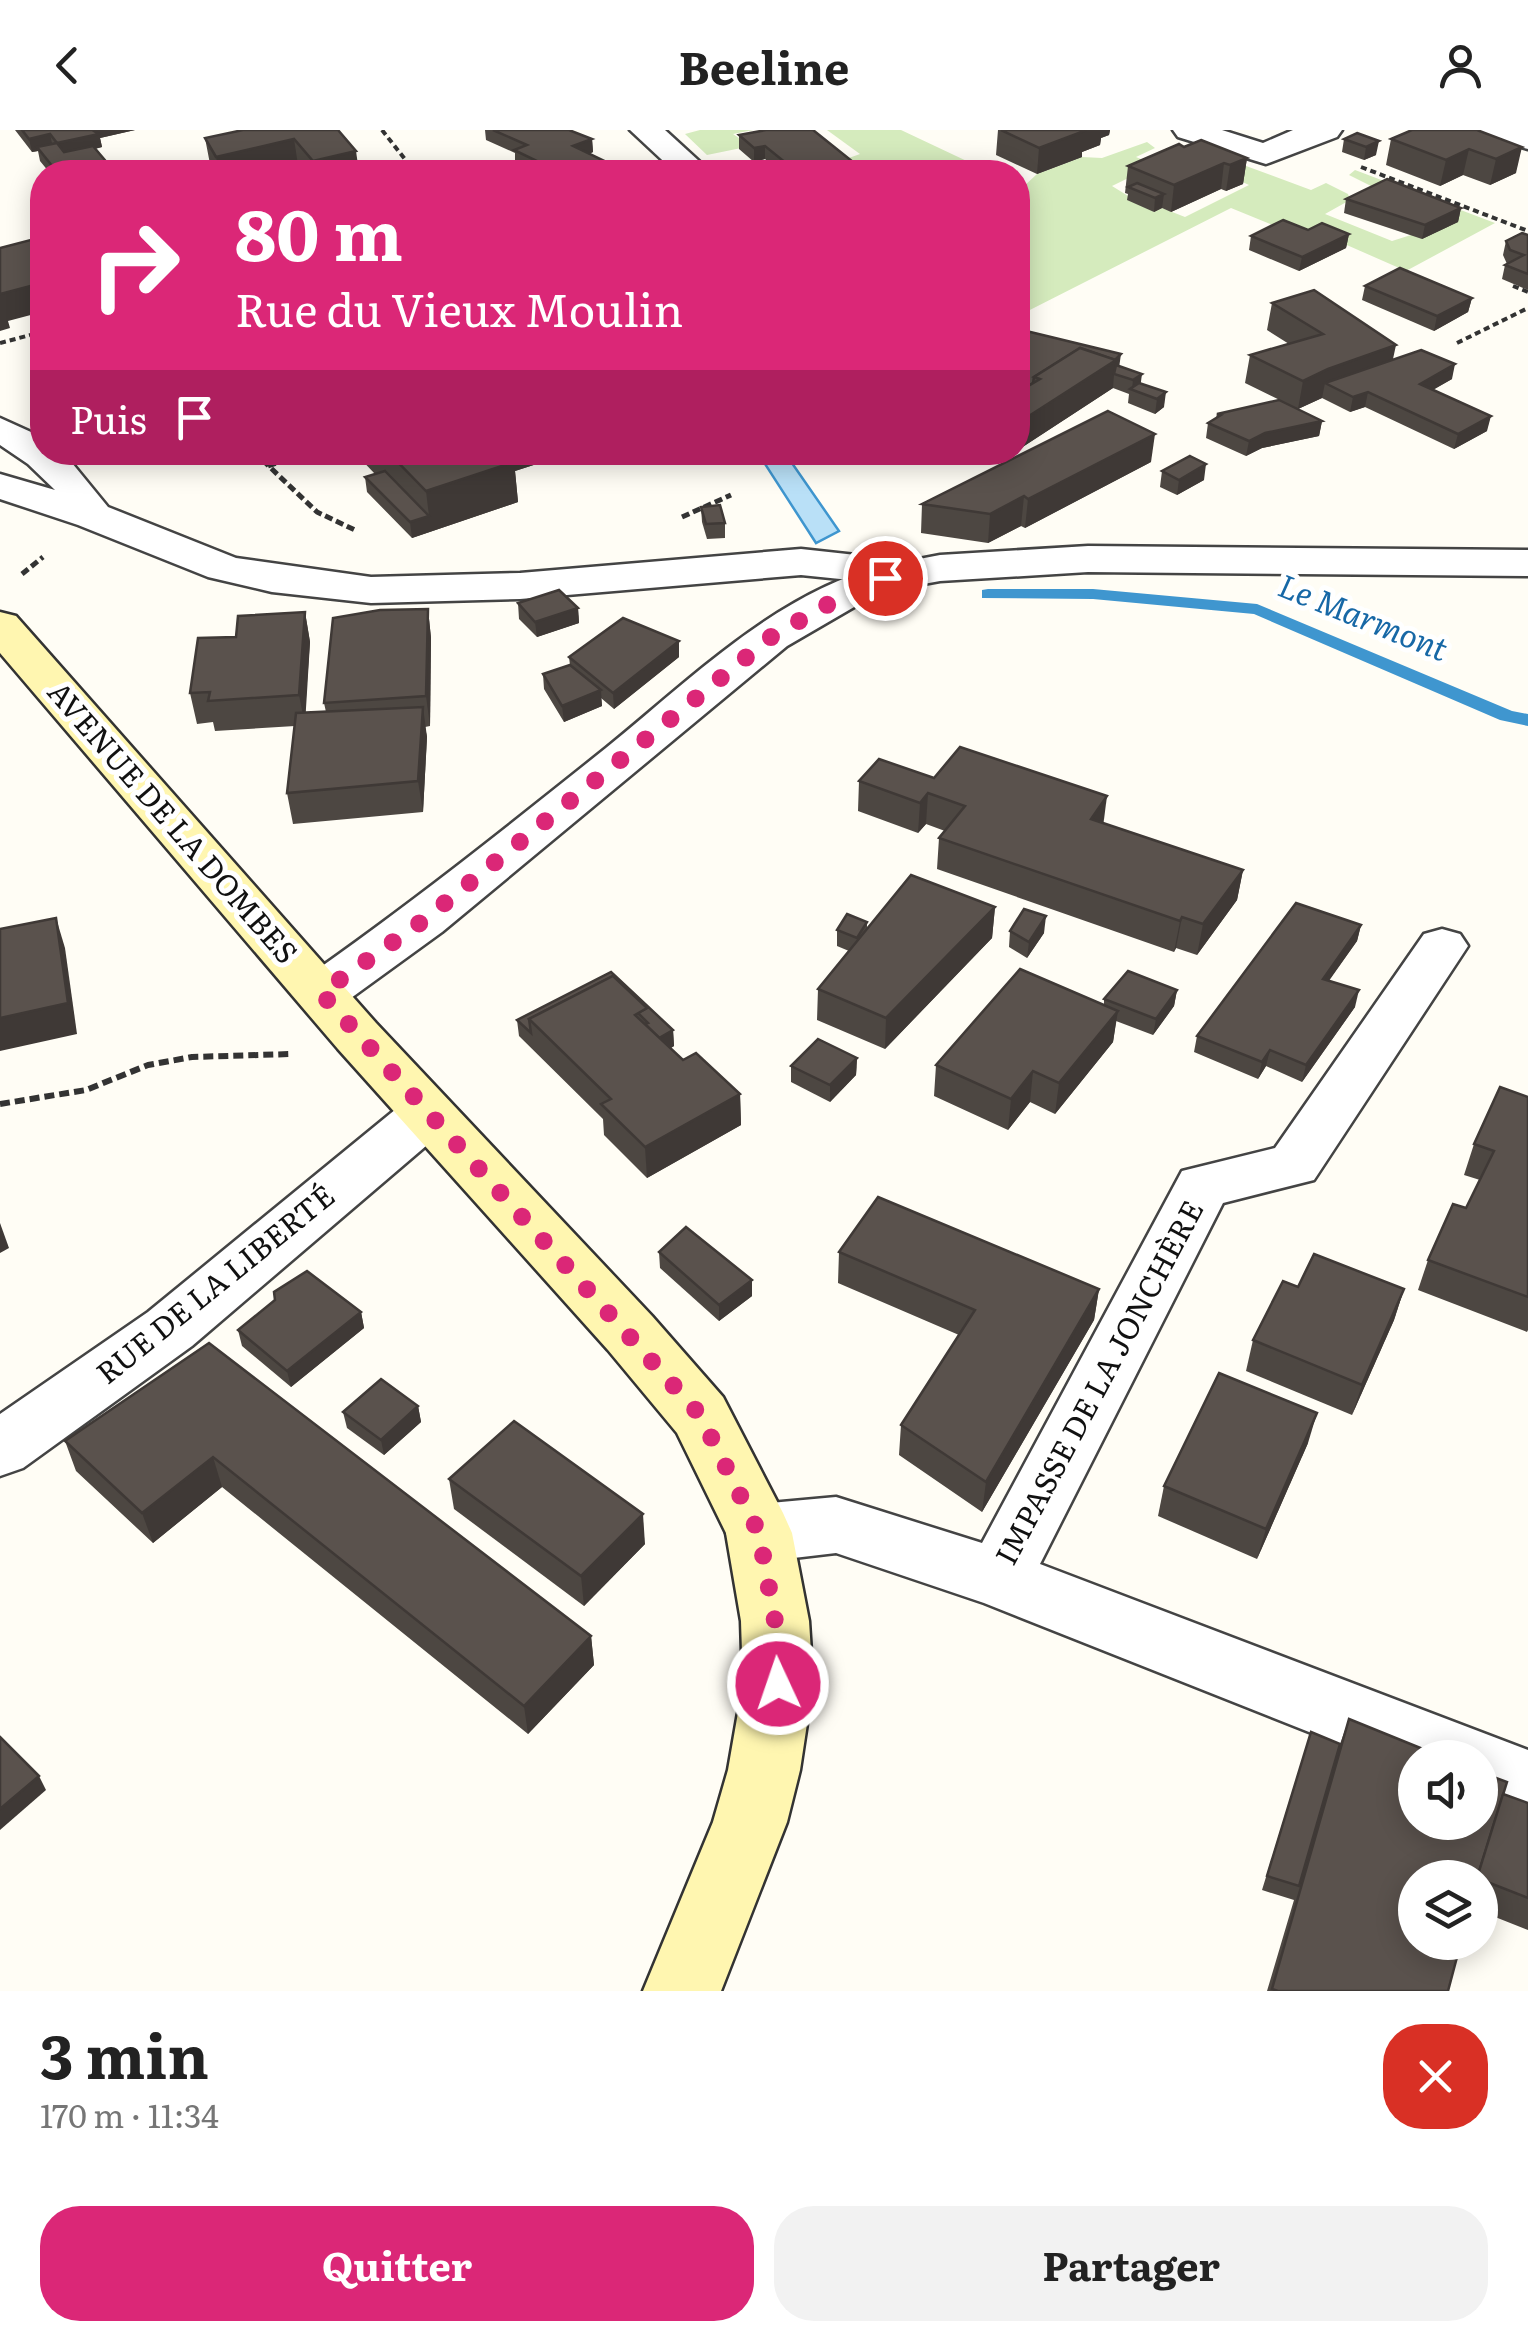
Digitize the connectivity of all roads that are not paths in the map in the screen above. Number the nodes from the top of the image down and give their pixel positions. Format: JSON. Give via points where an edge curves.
{"nodes":[{"id":1,"x":646,"y":130,"type":"edge"},
{"id":2,"x":1189,"y":130,"type":"edge"},
{"id":3,"x":1326,"y":130,"type":"edge"},
{"id":4,"x":1494,"y":130,"type":"edge"},
{"id":5,"x":1528,"y":139,"type":"edge"},
{"id":6,"x":680,"y":160,"type":"edge"},
{"id":7,"x":0,"y":430,"type":"edge"},
{"id":8,"x":30,"y":448,"type":"edge"},
{"id":9,"x":57,"y":465,"type":"edge"},
{"id":10,"x":0,"y":486,"type":"edge"},
{"id":11,"x":93,"y":516,"type":"junction"},
{"id":12,"x":1528,"y":563,"type":"edge"},
{"id":13,"x":885,"y":578,"type":"junction"},
{"id":14,"x":0,"y":626,"type":"edge"},
{"id":15,"x":1442,"y":946,"type":"dead end"},
{"id":16,"x":321,"y":993,"type":"junction"},
{"id":17,"x":427,"y":1114,"type":"junction"},
{"id":18,"x":0,"y":1449,"type":"edge"},
{"id":19,"x":759,"y":1533,"type":"junction"},
{"id":20,"x":998,"y":1578,"type":"junction"},
{"id":21,"x":1413,"y":1740,"type":"edge"},
{"id":22,"x":1498,"y":1773,"type":"edge"},
{"id":23,"x":1528,"y":1784,"type":"edge"},
{"id":24,"x":682,"y":1991,"type":"edge"}],
"edges":[{"from":1,"to":6,"type":"street"},
{"from":2,"to":3,"type":"street","via":[[1266,154]]},
{"from":4,"to":5,"type":"street"},
{"from":7,"to":8,"type":"street"},
{"from":9,"to":11,"type":"street"},
{"from":10,"to":11,"type":"street"},
{"from":11,"to":13,"type":"street","via":[[223,568],[340,588],[520,586],[801,562]]},
{"from":12,"to":13,"type":"street","via":[[1088,560],[940,568]]},
{"from":13,"to":16,"type":"street","via":[[771,637],[439,908]]},
{"from":14,"to":16,"type":"main road","name":"AVENUE DE LA DOMBES"},
{"from":15,"to":20,"type":"street","name":"IMPASSE DE LA JONCHÈRE","via":[[1294,1165],[1203,1186]]},
{"from":16,"to":17,"type":"main road","name":"AVENUE DE LA DOMBES"},
{"from":17,"to":18,"type":"street","name":"RUE DE LA LIBERTÉ","via":[[170,1329]]},
{"from":17,"to":19,"type":"main road","name":"AVENUE DE LA DOMBES","via":[[700,1415]]},
{"from":19,"to":20,"type":"street","via":[[836,1525]]},
{"from":19,"to":24,"type":"main road","name":"AVENUE DE LA DOMBES","via":[[778,1684],[764,1770]]},
{"from":20,"to":21,"type":"street"},
{"from":22,"to":23,"type":"street"}]}
